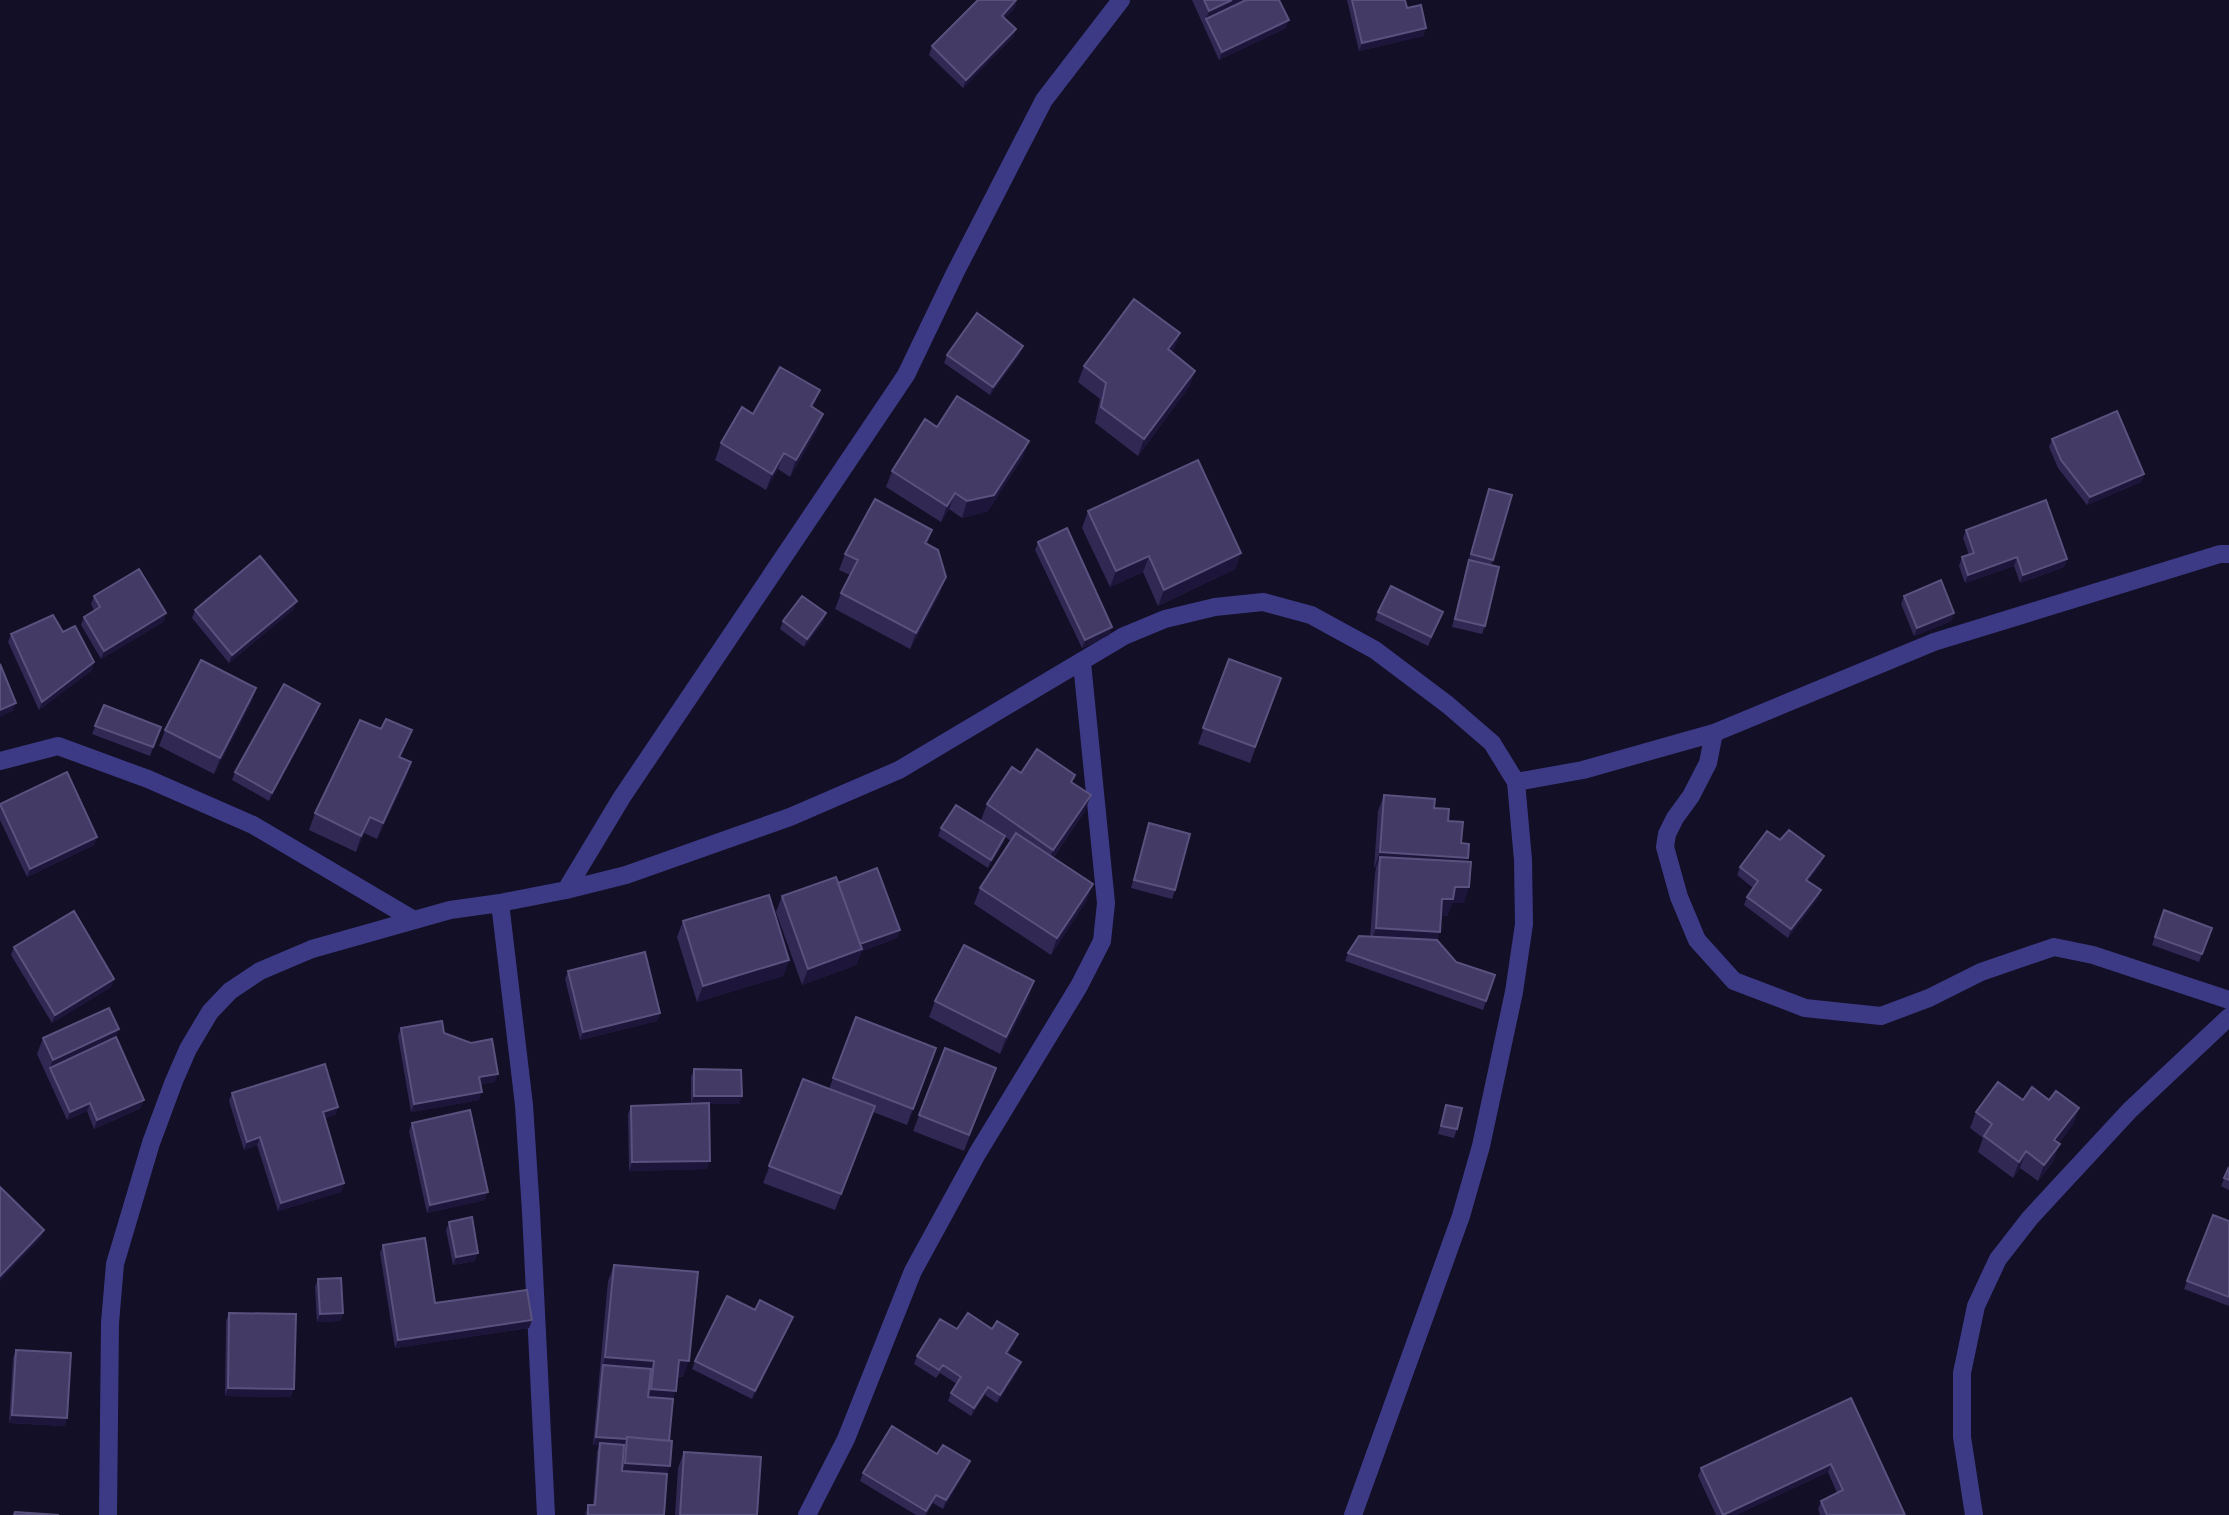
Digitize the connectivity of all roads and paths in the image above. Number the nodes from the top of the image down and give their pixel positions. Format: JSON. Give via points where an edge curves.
{"nodes":[{"id":1,"x":1121,"y":0,"type":"edge"},
{"id":2,"x":2229,"y":554,"type":"edge"},
{"id":3,"x":1082,"y":663,"type":"junction"},
{"id":4,"x":1714,"y":733,"type":"junction"},
{"id":5,"x":0,"y":761,"type":"edge"},
{"id":6,"x":1516,"y":782,"type":"junction"},
{"id":7,"x":566,"y":890,"type":"junction"},
{"id":8,"x":500,"y":903,"type":"junction"},
{"id":9,"x":414,"y":920,"type":"junction"},
{"id":10,"x":2229,"y":999,"type":"edge"},
{"id":11,"x":2229,"y":1017,"type":"edge"},
{"id":12,"x":108,"y":1515,"type":"edge"},
{"id":13,"x":546,"y":1515,"type":"edge"},
{"id":14,"x":807,"y":1515,"type":"edge"},
{"id":15,"x":1353,"y":1515,"type":"edge"},
{"id":16,"x":1973,"y":1515,"type":"edge"}],
"edges":[{"from":1,"to":7,"type":"street","via":[[1044,100],[906,375],[622,797]]},
{"from":2,"to":4,"type":"street","via":[[1934,642]]},
{"from":3,"to":6,"type":"street","via":[[1124,636],[1165,619],[1263,602],[1287,608],[1311,615],[1375,650],[1448,705],[1492,743]]},
{"from":3,"to":7,"type":"street","via":[[899,770],[845,794],[626,875]]},
{"from":3,"to":14,"type":"street","via":[[1106,903],[1101,941],[913,1271],[846,1439]]},
{"from":4,"to":6,"type":"street","via":[[1583,770]]},
{"from":4,"to":10,"type":"street","via":[[1708,763],[1675,818],[1665,847],[1697,940],[1734,981],[1805,1008],[1881,1016],[1981,972],[2054,947]]},
{"from":5,"to":9,"type":"street","via":[[58,746],[148,779],[253,825]]},
{"from":6,"to":15,"type":"street","via":[[1524,924],[1484,1134],[1461,1216]]},
{"from":7,"to":8,"type":"street"},
{"from":8,"to":9,"type":"street"},
{"from":8,"to":13,"type":"street","via":[[524,1105]]},
{"from":9,"to":12,"type":"street","via":[[312,949],[260,971],[216,1005],[188,1049],[151,1143],[116,1264],[110,1323]]},
{"from":11,"to":16,"type":"street","via":[[2130,1110],[1998,1259],[1976,1307],[1962,1373],[1962,1437]]}]}
